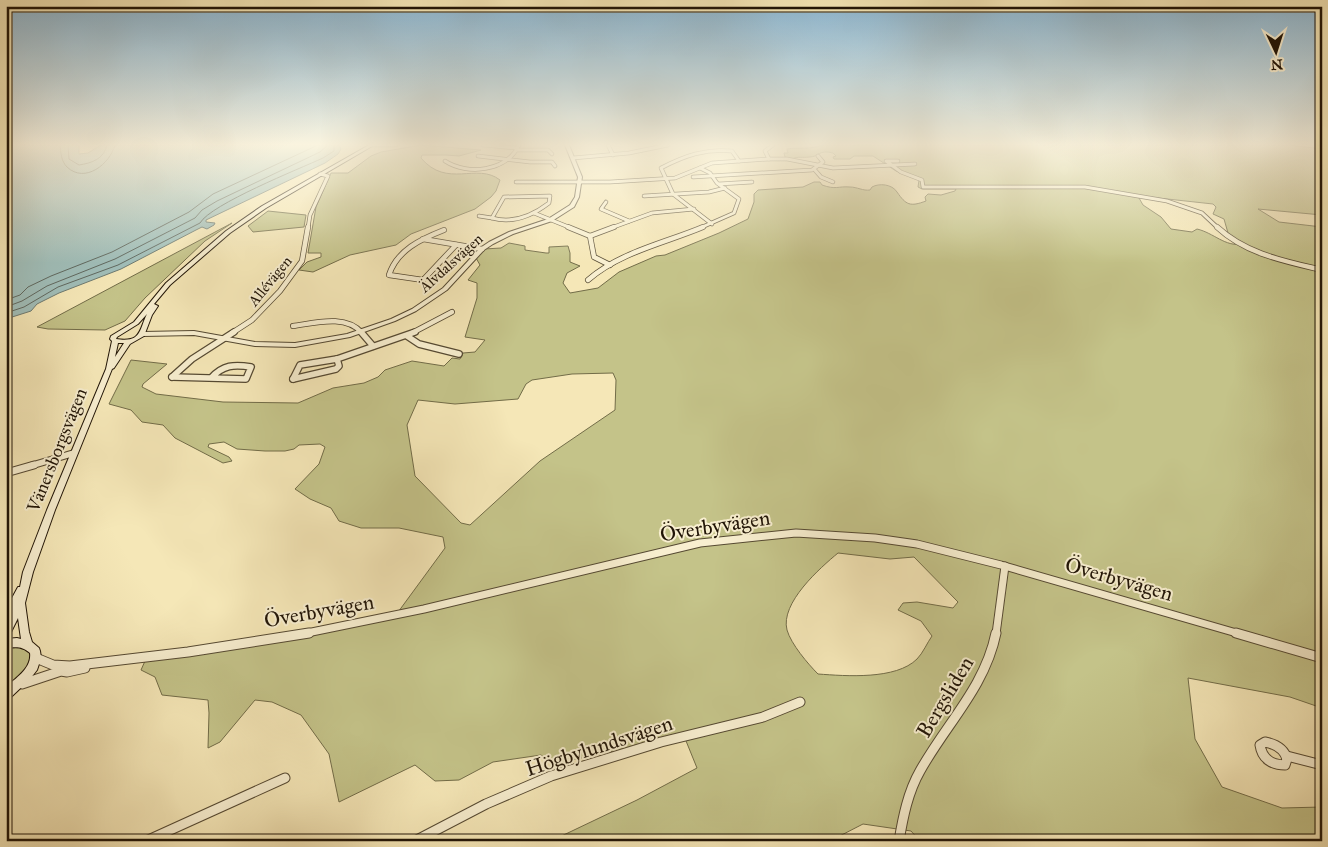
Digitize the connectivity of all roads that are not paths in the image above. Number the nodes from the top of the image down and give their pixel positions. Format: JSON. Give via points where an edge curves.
{"nodes":[{"id":1,"x":303,"y":185,"type":"edge"},
{"id":2,"x":324,"y":185,"type":"edge"},
{"id":3,"x":580,"y":185,"type":"edge"},
{"id":4,"x":669,"y":185,"type":"edge"},
{"id":5,"x":719,"y":185,"type":"edge"},
{"id":6,"x":922,"y":185,"type":"edge"},
{"id":7,"x":725,"y":188,"type":"junction"},
{"id":8,"x":674,"y":194,"type":"junction"},
{"id":9,"x":644,"y":196,"type":"dead end"},
{"id":10,"x":606,"y":202,"type":"dead end"},
{"id":11,"x":694,"y":209,"type":"junction"},
{"id":12,"x":534,"y":213,"type":"junction"},
{"id":13,"x":479,"y":216,"type":"dead end"},
{"id":14,"x":492,"y":218,"type":"junction"},
{"id":15,"x":550,"y":220,"type":"junction"},
{"id":16,"x":629,"y":221,"type":"junction"},
{"id":17,"x":712,"y":224,"type":"junction"},
{"id":18,"x":444,"y":230,"type":"dead end"},
{"id":19,"x":437,"y":233,"type":"junction"},
{"id":20,"x":590,"y":236,"type":"junction"},
{"id":21,"x":423,"y":239,"type":"junction"},
{"id":22,"x":439,"y":242,"type":"junction"},
{"id":23,"x":456,"y":244,"type":"junction"},
{"id":24,"x":482,"y":249,"type":"junction"},
{"id":25,"x":610,"y":264,"type":"junction"},
{"id":26,"x":1322,"y":270,"type":"edge"},
{"id":27,"x":179,"y":275,"type":"junction"},
{"id":28,"x":588,"y":280,"type":"dead end"},
{"id":29,"x":452,"y":312,"type":"dead end"},
{"id":30,"x":293,"y":326,"type":"dead end"},
{"id":31,"x":124,"y":329,"type":"junction"},
{"id":32,"x":143,"y":331,"type":"junction"},
{"id":33,"x":362,"y":332,"type":"junction"},
{"id":34,"x":407,"y":336,"type":"junction"},
{"id":35,"x":224,"y":338,"type":"junction"},
{"id":36,"x":133,"y":339,"type":"junction"},
{"id":37,"x":115,"y":341,"type":"junction"},
{"id":38,"x":373,"y":346,"type":"junction"},
{"id":39,"x":459,"y":354,"type":"dead end"},
{"id":40,"x":337,"y":359,"type":"junction"},
{"id":41,"x":109,"y":369,"type":"junction"},
{"id":42,"x":211,"y":378,"type":"junction"},
{"id":43,"x":74,"y":453,"type":"junction"},
{"id":44,"x":6,"y":472,"type":"edge"},
{"id":45,"x":1005,"y":566,"type":"junction"},
{"id":46,"x":25,"y":584,"type":"junction"},
{"id":47,"x":21,"y":602,"type":"junction"},
{"id":48,"x":6,"y":619,"type":"edge"},
{"id":49,"x":6,"y":631,"type":"edge"},
{"id":50,"x":6,"y":644,"type":"edge"},
{"id":51,"x":28,"y":645,"type":"junction"},
{"id":52,"x":36,"y":658,"type":"junction"},
{"id":53,"x":1322,"y":658,"type":"edge"},
{"id":54,"x":108,"y":662,"type":"junction"},
{"id":55,"x":16,"y":686,"type":"junction"},
{"id":56,"x":6,"y":694,"type":"edge"},
{"id":57,"x":800,"y":702,"type":"dead end"},
{"id":58,"x":1287,"y":756,"type":"dead end"},
{"id":59,"x":1322,"y":765,"type":"edge"},
{"id":60,"x":285,"y":778,"type":"dead end"},
{"id":61,"x":146,"y":841,"type":"edge"},
{"id":62,"x":415,"y":841,"type":"edge"},
{"id":63,"x":898,"y":841,"type":"edge"}],
"edges":[{"from":1,"to":27,"type":"main road","name":"Vänersborgsvägen","via":[[241,222]]},
{"from":2,"to":35,"type":"street","name":"Allévägen","via":[[310,215],[302,261],[265,308]]},
{"from":3,"to":15,"type":"street","name":"Älvdalsvägen","via":[[572,206]]},
{"from":4,"to":8,"type":"street"},
{"from":5,"to":7,"type":"street"},
{"from":6,"to":26,"type":"street","via":[[1085,187],[1167,201],[1202,213],[1230,239],[1248,249]]},
{"from":7,"to":8,"type":"street"},
{"from":7,"to":17,"type":"street","via":[[738,198],[734,214]]},
{"from":8,"to":9,"type":"street"},
{"from":8,"to":11,"type":"street"},
{"from":10,"to":16,"type":"street","via":[[601,209]]},
{"from":11,"to":16,"type":"street","via":[[652,213]]},
{"from":11,"to":17,"type":"street"},
{"from":12,"to":14,"type":"street","via":[[508,221]]},
{"from":12,"to":14,"type":"street","via":[[549,203],[550,196],[504,197]]},
{"from":12,"to":15,"type":"street"},
{"from":13,"to":14,"type":"street"},
{"from":15,"to":20,"type":"street"},
{"from":15,"to":24,"type":"street","name":"Älvdalsvägen","via":[[499,238]]},
{"from":16,"to":20,"type":"street"},
{"from":17,"to":25,"type":"street"},
{"from":18,"to":19,"type":"street"},
{"from":19,"to":21,"type":"street"},
{"from":19,"to":22,"type":"street","via":[[441,238]]},
{"from":20,"to":25,"type":"street","via":[[594,257]]},
{"from":21,"to":22,"type":"street"},
{"from":21,"to":23,"type":"street","via":[[402,253],[389,275],[423,280]]},
{"from":22,"to":23,"type":"street"},
{"from":23,"to":24,"type":"street"},
{"from":24,"to":33,"type":"street","name":"Älvdalsvägen","via":[[452,283],[430,300],[394,320]]},
{"from":25,"to":28,"type":"street"},
{"from":27,"to":31,"type":"main road","name":"Vänersborgsvägen","via":[[155,298],[136,323]]},
{"from":27,"to":32,"type":"main road","name":"Vänersborgsvägen","via":[[149,313]]},
{"from":29,"to":34,"type":"street"},
{"from":30,"to":33,"type":"street","via":[[339,322],[356,326]]},
{"from":31,"to":32,"type":"main road","via":[[136,327]]},
{"from":31,"to":37,"type":"main road","name":"Vänersborgsvägen","via":[[114,335]]},
{"from":32,"to":35,"type":"street","name":"Älvdalsvägen"},
{"from":32,"to":36,"type":"main road","name":"Vänersborgsvägen"},
{"from":33,"to":35,"type":"street","name":"Älvdalsvägen","via":[[317,343],[281,346]]},
{"from":33,"to":38,"type":"street"},
{"from":34,"to":38,"type":"street"},
{"from":34,"to":39,"type":"street","via":[[418,344]]},
{"from":35,"to":42,"type":"street","via":[[172,377]]},
{"from":36,"to":37,"type":"main road","name":"Vänersborgsvägen"},
{"from":36,"to":41,"type":"main road","name":"Vänersborgsvägen","via":[[124,346]]},
{"from":37,"to":41,"type":"main road","name":"Vänersborgsvägen"},
{"from":38,"to":40,"type":"street"},
{"from":40,"to":40,"type":"street","via":[[300,365],[293,379],[336,369],[339,366]]},
{"from":41,"to":43,"type":"main road","name":"Vänersborgsvägen"},
{"from":42,"to":42,"type":"street","via":[[246,379],[251,367],[231,364]]},
{"from":43,"to":44,"type":"street"},
{"from":43,"to":46,"type":"main road","name":"Vänersborgsvägen"},
{"from":45,"to":53,"type":"street","name":"Överbyvägen"},
{"from":45,"to":54,"type":"street","name":"Överbyvägen","via":[[917,544],[875,538],[796,533],[726,539],[383,618],[286,637]]},
{"from":45,"to":63,"type":"street","name":"Bergsliden","via":[[994,639],[984,673],[920,772],[910,793]]},
{"from":46,"to":47,"type":"main road","name":"Vänersborgsvägen"},
{"from":46,"to":48,"type":"main road"},
{"from":47,"to":49,"type":"main road","name":"Vänersborgsvägen"},
{"from":47,"to":51,"type":"main road","name":"Vänersborgsvägen"},
{"from":50,"to":51,"type":"main road"},
{"from":51,"to":52,"type":"main road","name":"Vänersborgsvägen","via":[[35,651]]},
{"from":52,"to":54,"type":"street","name":"Överbyvägen","via":[[53,665],[70,666]]},
{"from":52,"to":55,"type":"main road","via":[[30,672]]},
{"from":54,"to":55,"type":"street","name":"Överbyvägen","via":[[61,671]]},
{"from":55,"to":56,"type":"main road"},
{"from":57,"to":62,"type":"street","name":"Högbylundsvägen","via":[[763,717],[661,742],[551,776],[453,820]]},
{"from":58,"to":59,"type":"street"},
{"from":60,"to":61,"type":"street"}]}
